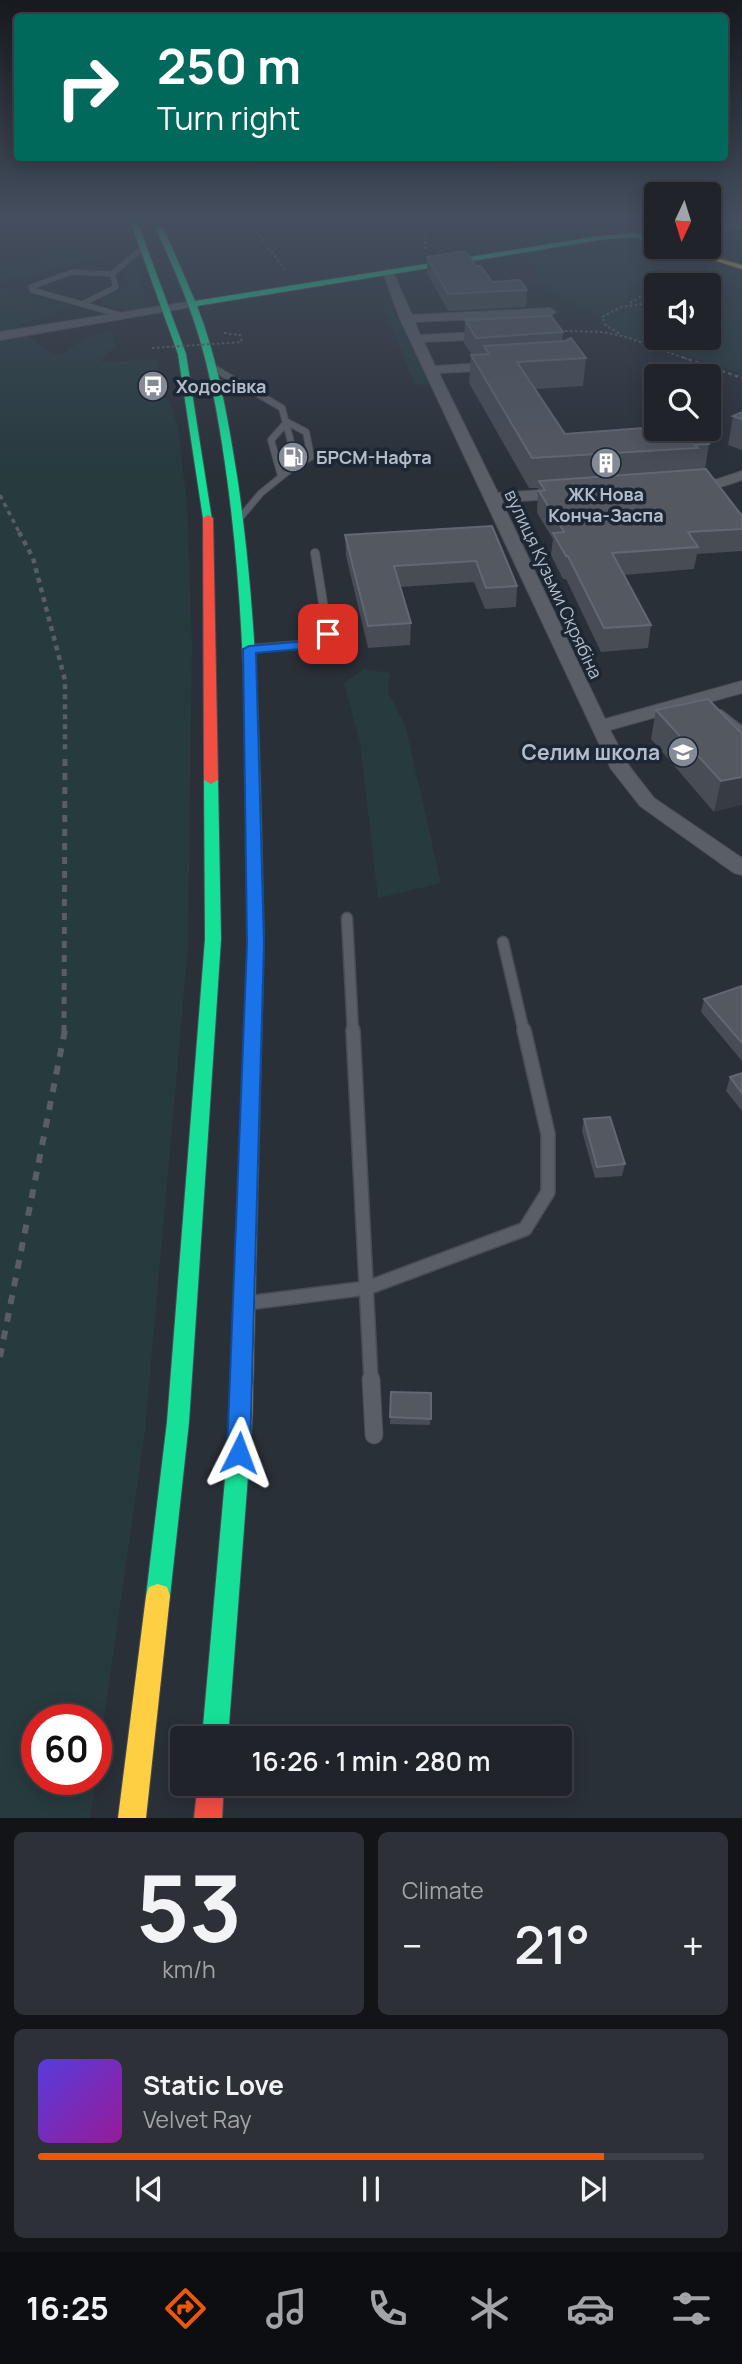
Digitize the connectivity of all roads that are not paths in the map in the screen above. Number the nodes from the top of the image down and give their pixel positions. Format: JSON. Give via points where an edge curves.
{"nodes":[{"id":1,"x":78,"y":303,"type":"edge"},
{"id":2,"x":164,"y":303,"type":"edge"},
{"id":3,"x":200,"y":303,"type":"edge"},
{"id":4,"x":400,"y":303,"type":"edge"},
{"id":5,"x":82,"y":304,"type":"joint"},
{"id":6,"x":193,"y":304,"type":"junction"},
{"id":7,"x":166,"y":309,"type":"junction"},
{"id":8,"x":550,"y":312,"type":"dead end"},
{"id":9,"x":124,"y":316,"type":"junction"},
{"id":10,"x":406,"y":319,"type":"junction"},
{"id":11,"x":511,"y":334,"type":"edge"},
{"id":12,"x":0,"y":336,"type":"edge"},
{"id":13,"x":416,"y":339,"type":"junction"},
{"id":14,"x":510,"y":365,"type":"edge"},
{"id":15,"x":212,"y":367,"type":"junction"},
{"id":16,"x":432,"y":370,"type":"junction"},
{"id":17,"x":287,"y":422,"type":"junction"},
{"id":18,"x":292,"y":468,"type":"junction"},
{"id":19,"x":742,"y":475,"type":"edge"},
{"id":20,"x":281,"y":477,"type":"junction"},
{"id":21,"x":667,"y":487,"type":"edge"},
{"id":22,"x":587,"y":492,"type":"edge"},
{"id":23,"x":494,"y":498,"type":"junction"},
{"id":24,"x":238,"y":520,"type":"junction"},
{"id":25,"x":315,"y":553,"type":"dead end"},
{"id":26,"x":249,"y":649,"type":"junction"},
{"id":27,"x":742,"y":687,"type":"edge"},
{"id":28,"x":701,"y":699,"type":"junction"},
{"id":29,"x":599,"y":727,"type":"junction"},
{"id":30,"x":742,"y":731,"type":"edge"},
{"id":31,"x":742,"y":868,"type":"edge"},
{"id":32,"x":347,"y":918,"type":"dead end"},
{"id":33,"x":503,"y":942,"type":"dead end"},
{"id":34,"x":367,"y":1288,"type":"junction"},
{"id":35,"x":246,"y":1303,"type":"junction"},
{"id":36,"x":374,"y":1435,"type":"dead end"},
{"id":37,"x":216,"y":1726,"type":"edge"},
{"id":38,"x":210,"y":1796,"type":"edge"},
{"id":39,"x":131,"y":1818,"type":"edge"},
{"id":40,"x":208,"y":1818,"type":"edge"}],
"edges":[{"from":1,"to":5,"type":"lane"},
{"from":2,"to":7,"type":"main road"},
{"from":3,"to":6,"type":"main road"},
{"from":4,"to":10,"type":"street","name":"вулиця Кузьми Скрябіна"},
{"from":5,"to":9,"type":"lane"},
{"from":6,"to":7,"type":"street"},
{"from":6,"to":15,"type":"main road"},
{"from":7,"to":9,"type":"street"},
{"from":7,"to":39,"type":"main road","via":[[179,346],[208,519],[214,939],[178,1422]]},
{"from":8,"to":10,"type":"street"},
{"from":9,"to":12,"type":"street"},
{"from":10,"to":13,"type":"street","name":"вулиця Кузьми Скрябіна"},
{"from":11,"to":13,"type":"street"},
{"from":13,"to":16,"type":"street","name":"вулиця Кузьми Скрябіна"},
{"from":14,"to":16,"type":"street"},
{"from":15,"to":17,"type":"lane","via":[[282,408]]},
{"from":15,"to":24,"type":"main road"},
{"from":16,"to":23,"type":"street","name":"вулиця Кузьми Скрябіна"},
{"from":17,"to":18,"type":"lane"},
{"from":17,"to":18,"type":"lane","via":[[306,432],[311,457]]},
{"from":17,"to":20,"type":"lane","via":[[271,440]]},
{"from":18,"to":20,"type":"lane"},
{"from":19,"to":21,"type":"street","via":[[720,483]]},
{"from":20,"to":24,"type":"lane"},
{"from":22,"to":23,"type":"street"},
{"from":23,"to":29,"type":"street","name":"вулиця Кузьми Скрябіна"},
{"from":24,"to":26,"type":"main road"},
{"from":25,"to":26,"type":"lane","via":[[328,634],[304,645]]},
{"from":26,"to":35,"type":"main road","via":[[256,943]]},
{"from":27,"to":28,"type":"street"},
{"from":28,"to":29,"type":"street"},
{"from":28,"to":30,"type":"lane"},
{"from":29,"to":31,"type":"street","name":"вулиця Кузьми Скрябіна","via":[[621,769],[647,802]]},
{"from":32,"to":34,"type":"lane"},
{"from":33,"to":34,"type":"lane","via":[[548,1134],[548,1192],[525,1229]]},
{"from":34,"to":35,"type":"lane"},
{"from":34,"to":36,"type":"lane"},
{"from":35,"to":37,"type":"main road","via":[[238,1479]]},
{"from":38,"to":40,"type":"main road"}]}
